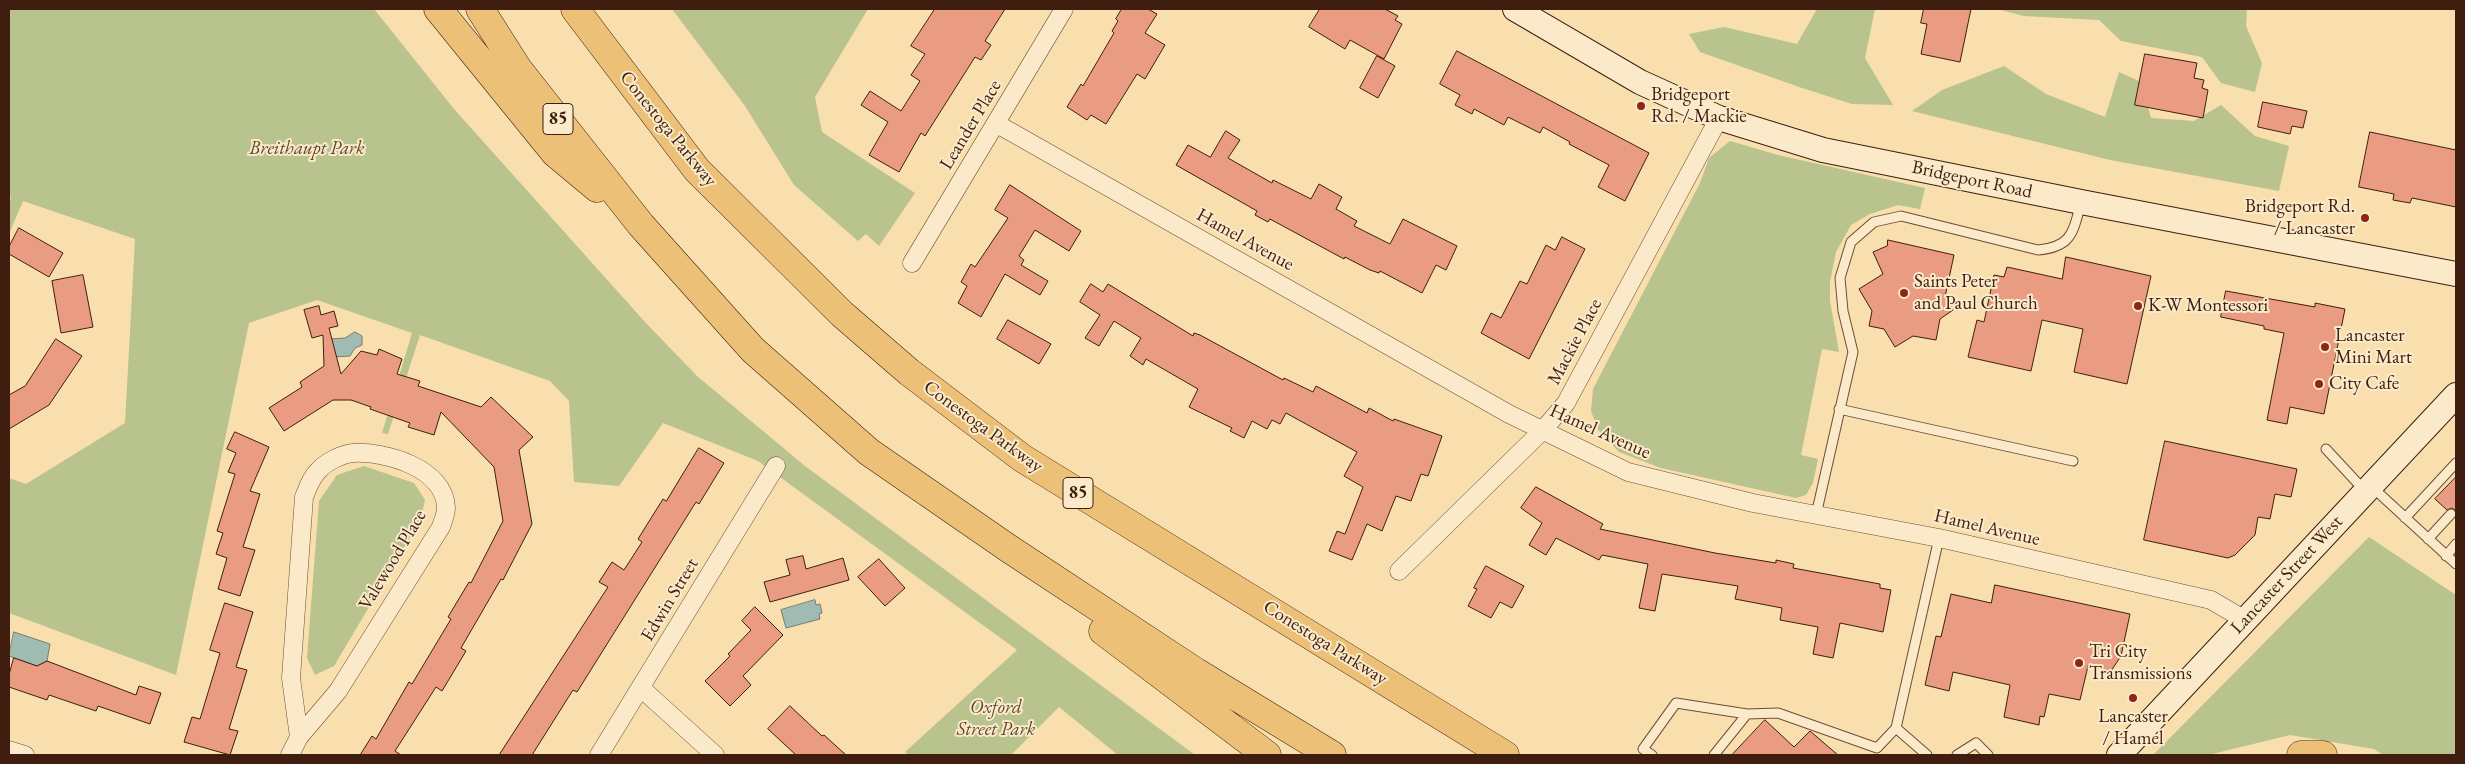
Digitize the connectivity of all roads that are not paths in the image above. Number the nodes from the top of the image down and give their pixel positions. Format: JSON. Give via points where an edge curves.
{"nodes":[{"id":1,"x":438,"y":9,"type":"edge"},
{"id":2,"x":480,"y":9,"type":"edge"},
{"id":3,"x":575,"y":9,"type":"edge"},
{"id":4,"x":1064,"y":9,"type":"edge"},
{"id":5,"x":1514,"y":9,"type":"edge"},
{"id":6,"x":1719,"y":118,"type":"junction"},
{"id":7,"x":997,"y":124,"type":"junction"},
{"id":8,"x":2081,"y":202,"type":"junction"},
{"id":9,"x":641,"y":225,"type":"junction"},
{"id":10,"x":912,"y":263,"type":"dead end"},
{"id":11,"x":2456,"y":274,"type":"edge"},
{"id":12,"x":2451,"y":404,"type":"edge"},
{"id":13,"x":1839,"y":409,"type":"junction"},
{"id":14,"x":1543,"y":430,"type":"junction"},
{"id":15,"x":2326,"y":449,"type":"dead end"},
{"id":16,"x":2072,"y":461,"type":"dead end"},
{"id":17,"x":2456,"y":463,"type":"edge"},
{"id":18,"x":776,"y":466,"type":"dead end"},
{"id":19,"x":2368,"y":489,"type":"junction"},
{"id":20,"x":2451,"y":514,"type":"dead end"},
{"id":21,"x":1816,"y":515,"type":"junction"},
{"id":22,"x":2405,"y":518,"type":"junction"},
{"id":23,"x":1939,"y":538,"type":"junction"},
{"id":24,"x":2428,"y":538,"type":"junction"},
{"id":25,"x":2456,"y":544,"type":"edge"},
{"id":26,"x":1008,"y":548,"type":"junction"},
{"id":27,"x":2446,"y":556,"type":"junction"},
{"id":28,"x":2456,"y":564,"type":"edge"},
{"id":29,"x":1399,"y":571,"type":"dead end"},
{"id":30,"x":2245,"y":620,"type":"junction"},
{"id":31,"x":641,"y":688,"type":"junction"},
{"id":32,"x":1747,"y":714,"type":"junction"},
{"id":33,"x":1896,"y":728,"type":"junction"},
{"id":34,"x":299,"y":737,"type":"junction"},
{"id":35,"x":9,"y":750,"type":"edge"},
{"id":36,"x":25,"y":755,"type":"edge"},
{"id":37,"x":290,"y":755,"type":"edge"},
{"id":38,"x":599,"y":755,"type":"edge"},
{"id":39,"x":715,"y":755,"type":"edge"},
{"id":40,"x":1267,"y":755,"type":"edge"},
{"id":41,"x":1332,"y":755,"type":"edge"},
{"id":42,"x":1505,"y":755,"type":"edge"},
{"id":43,"x":1652,"y":755,"type":"edge"},
{"id":44,"x":1714,"y":755,"type":"edge"},
{"id":45,"x":1927,"y":755,"type":"edge"},
{"id":46,"x":1957,"y":755,"type":"edge"},
{"id":47,"x":1988,"y":755,"type":"edge"},
{"id":48,"x":2119,"y":755,"type":"edge"},
{"id":49,"x":2301,"y":755,"type":"edge"},
{"id":50,"x":2323,"y":755,"type":"edge"}],
"edges":[{"from":1,"to":9,"type":"highway","via":[[555,153]]},
{"from":2,"to":9,"type":"highway","number":"85","via":[[518,69]]},
{"from":3,"to":42,"type":"highway","name":"Conestoga Parkway","number":"85","via":[[697,170],[842,314],[909,372],[1022,458]]},
{"from":4,"to":7,"type":"street","name":"Leander Place"},
{"from":5,"to":6,"type":"main road","name":"Bridgeport Road","via":[[1640,82]]},
{"from":6,"to":8,"type":"main road","name":"Bridgeport Road","via":[[1823,150]]},
{"from":6,"to":14,"type":"street","name":"Mackie Place","via":[[1566,403]]},
{"from":7,"to":10,"type":"street","name":"Leander Place"},
{"from":7,"to":14,"type":"street","name":"Hamel Avenue","via":[[1509,414]]},
{"from":8,"to":11,"type":"main road","name":"Bridgeport Road"},
{"from":8,"to":13,"type":"lane","via":[[2072,236],[2054,249],[2038,250],[1901,216],[1874,222],[1851,242],[1840,278],[1843,311],[1853,352]]},
{"from":9,"to":26,"type":"highway","number":"85","via":[[753,350],[869,452]]},
{"from":12,"to":19,"type":"main road","name":"Lancaster Street West"},
{"from":13,"to":16,"type":"lane"},
{"from":13,"to":21,"type":"lane"},
{"from":14,"to":21,"type":"street","name":"Hamel Avenue","via":[[1628,472],[1753,504]]},
{"from":14,"to":29,"type":"street","name":"Mackie Place"},
{"from":15,"to":19,"type":"lane"},
{"from":17,"to":22,"type":"lane"},
{"from":18,"to":31,"type":"street","name":"Edwin Street"},
{"from":19,"to":22,"type":"lane"},
{"from":19,"to":30,"type":"main road","name":"Lancaster Street West"},
{"from":20,"to":24,"type":"lane"},
{"from":21,"to":23,"type":"street","name":"Hamel Avenue"},
{"from":22,"to":24,"type":"lane"},
{"from":23,"to":30,"type":"street","name":"Hamel Avenue","via":[[2211,600]]},
{"from":23,"to":33,"type":"lane"},
{"from":24,"to":27,"type":"lane"},
{"from":25,"to":27,"type":"lane"},
{"from":26,"to":40,"type":"highway","via":[[1077,611]]},
{"from":26,"to":41,"type":"highway","number":"85","via":[[1196,672]]},
{"from":27,"to":28,"type":"lane"},
{"from":30,"to":48,"type":"main road","name":"Lancaster Street West"},
{"from":31,"to":38,"type":"street","name":"Edwin Street"},
{"from":31,"to":39,"type":"street"},
{"from":32,"to":33,"type":"lane","via":[[1778,713],[1877,748]]},
{"from":32,"to":43,"type":"lane","via":[[1676,703],[1643,749]]},
{"from":32,"to":44,"type":"lane"},
{"from":33,"to":45,"type":"lane"},
{"from":34,"to":34,"type":"street","name":"Valewood Place","via":[[338,690],[441,527],[446,509],[442,492],[429,475],[414,465],[379,455],[352,453],[318,470],[310,482],[304,497],[290,678]]},
{"from":34,"to":37,"type":"street","name":"Valewood Place"},
{"from":35,"to":36,"type":"street"},
{"from":46,"to":47,"type":"lane","via":[[1976,743]]},
{"from":49,"to":50,"type":"highway"}]}
